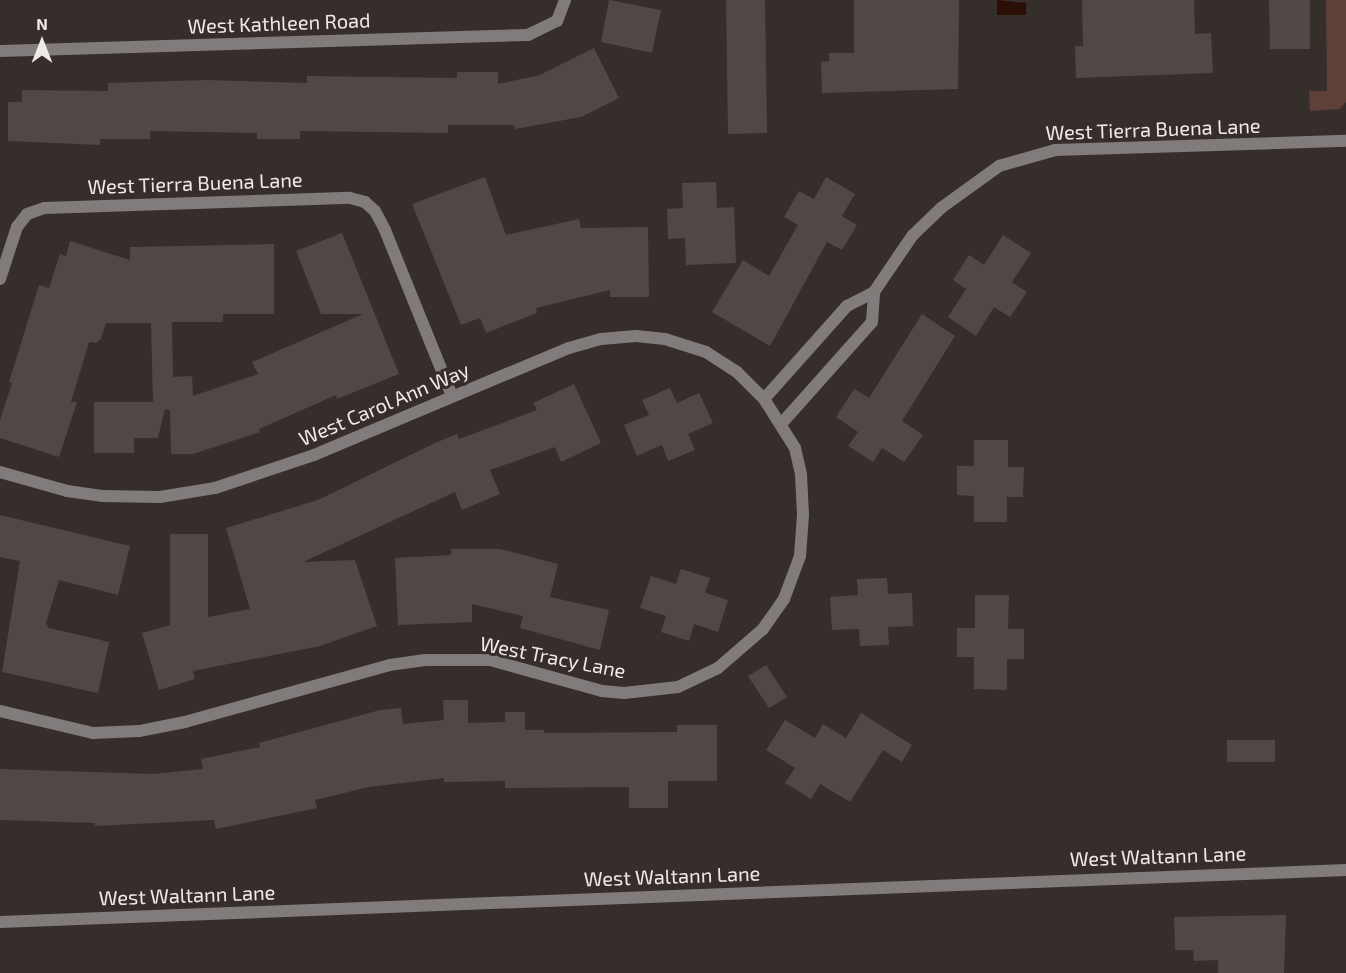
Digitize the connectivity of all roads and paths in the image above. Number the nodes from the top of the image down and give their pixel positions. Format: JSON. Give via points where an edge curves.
{"nodes":[{"id":1,"x":565,"y":0,"type":"edge"},
{"id":2,"x":0,"y":51,"type":"edge"},
{"id":3,"x":1346,"y":141,"type":"edge"},
{"id":4,"x":0,"y":279,"type":"edge"},
{"id":5,"x":874,"y":292,"type":"junction"},
{"id":6,"x":452,"y":396,"type":"junction"},
{"id":7,"x":764,"y":399,"type":"junction"},
{"id":8,"x":782,"y":423,"type":"junction"},
{"id":9,"x":0,"y":472,"type":"edge"},
{"id":10,"x":0,"y":711,"type":"edge"},
{"id":11,"x":1346,"y":870,"type":"edge"},
{"id":12,"x":0,"y":921,"type":"edge"}],
"edges":[{"from":1,"to":2,"type":"street","name":"West Kathleen Road","via":[[557,21],[528,34]]},
{"from":3,"to":5,"type":"street","name":"West Tierra Buena Lane","via":[[1054,150],[999,166],[941,208],[912,236]]},
{"from":4,"to":6,"type":"street","name":"West Tierra Buena Lane","via":[[17,227],[27,214],[44,208],[350,198],[365,202],[385,230]]},
{"from":5,"to":7,"type":"street","via":[[847,306]]},
{"from":5,"to":8,"type":"street","via":[[872,322]]},
{"from":6,"to":7,"type":"street","name":"West Carol Ann Way","via":[[569,348],[601,339],[636,336],[665,339],[706,352],[737,372]]},
{"from":6,"to":9,"type":"street","name":"West Carol Ann Way","via":[[304,459],[253,477],[180,494],[102,496],[67,491]]},
{"from":7,"to":8,"type":"street","name":"West Carol Ann Way"},
{"from":8,"to":10,"type":"street","name":"West Tracy Lane","via":[[795,448],[801,474],[803,515],[800,556],[784,599],[763,629],[718,668],[678,687],[624,693],[602,691],[490,660],[425,660],[390,665],[139,731],[93,733]]},
{"from":11,"to":12,"type":"street","name":"West Waltann Lane"}]}
